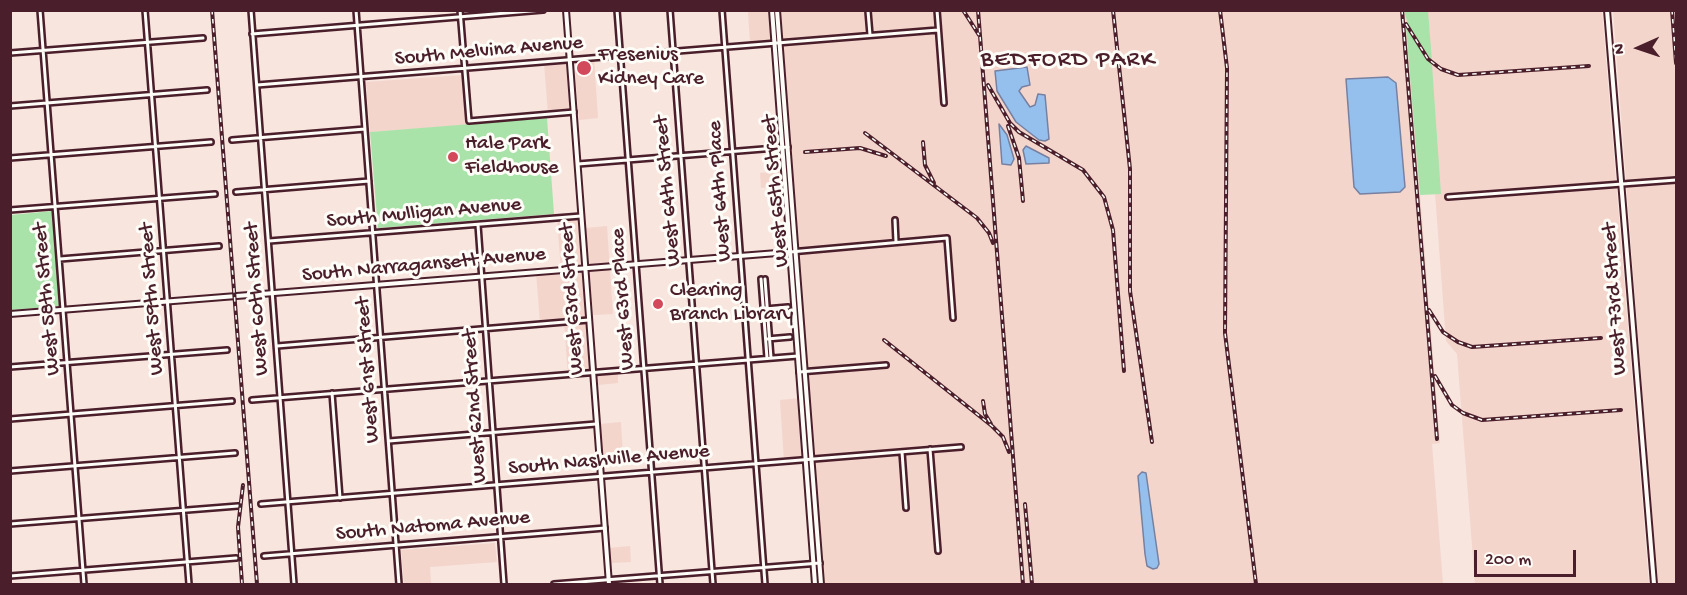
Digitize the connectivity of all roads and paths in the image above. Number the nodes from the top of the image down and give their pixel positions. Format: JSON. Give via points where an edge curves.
{"nodes":[{"id":1,"x":40,"y":10,"type":"edge"},
{"id":2,"x":145,"y":10,"type":"edge"},
{"id":3,"x":251,"y":10,"type":"edge"},
{"id":4,"x":356,"y":10,"type":"edge"},
{"id":5,"x":460,"y":10,"type":"edge"},
{"id":6,"x":543,"y":10,"type":"edge"},
{"id":7,"x":566,"y":10,"type":"edge"},
{"id":8,"x":617,"y":10,"type":"edge"},
{"id":9,"x":670,"y":10,"type":"edge"},
{"id":10,"x":722,"y":10,"type":"edge"},
{"id":11,"x":772,"y":10,"type":"edge"},
{"id":12,"x":777,"y":10,"type":"edge"},
{"id":13,"x":937,"y":10,"type":"edge"},
{"id":14,"x":1607,"y":10,"type":"edge"},
{"id":15,"x":868,"y":11,"type":"edge"},
{"id":16,"x":461,"y":17,"type":"junction"},
{"id":17,"x":357,"y":25,"type":"junction"},
{"id":18,"x":939,"y":30,"type":"junction"},
{"id":19,"x":252,"y":34,"type":"junction"},
{"id":20,"x":870,"y":35,"type":"junction"},
{"id":21,"x":203,"y":38,"type":"dead end"},
{"id":22,"x":148,"y":42,"type":"junction"},
{"id":23,"x":780,"y":43,"type":"junction"},
{"id":24,"x":774,"y":44,"type":"junction"},
{"id":25,"x":725,"y":48,"type":"junction"},
{"id":26,"x":43,"y":51,"type":"junction"},
{"id":27,"x":673,"y":52,"type":"junction"},
{"id":28,"x":10,"y":53,"type":"edge"},
{"id":29,"x":620,"y":56,"type":"junction"},
{"id":30,"x":570,"y":60,"type":"junction"},
{"id":31,"x":465,"y":69,"type":"junction"},
{"id":32,"x":361,"y":77,"type":"junction"},
{"id":33,"x":256,"y":86,"type":"junction"},
{"id":34,"x":207,"y":90,"type":"dead end"},
{"id":35,"x":152,"y":94,"type":"junction"},
{"id":36,"x":47,"y":103,"type":"junction"},
{"id":37,"x":944,"y":103,"type":"dead end"},
{"id":38,"x":10,"y":106,"type":"edge"},
{"id":39,"x":574,"y":112,"type":"junction"},
{"id":40,"x":365,"y":129,"type":"junction"},
{"id":41,"x":261,"y":137,"type":"junction"},
{"id":42,"x":232,"y":140,"type":"dead end"},
{"id":43,"x":211,"y":142,"type":"dead end"},
{"id":44,"x":156,"y":146,"type":"junction"},
{"id":45,"x":788,"y":147,"type":"junction"},
{"id":46,"x":782,"y":148,"type":"junction"},
{"id":47,"x":733,"y":152,"type":"junction"},
{"id":48,"x":51,"y":154,"type":"junction"},
{"id":49,"x":681,"y":156,"type":"junction"},
{"id":50,"x":10,"y":158,"type":"edge"},
{"id":51,"x":628,"y":160,"type":"junction"},
{"id":52,"x":578,"y":164,"type":"junction"},
{"id":53,"x":1677,"y":180,"type":"edge"},
{"id":54,"x":369,"y":181,"type":"junction"},
{"id":55,"x":1622,"y":184,"type":"junction"},
{"id":56,"x":265,"y":189,"type":"junction"},
{"id":57,"x":236,"y":192,"type":"dead end"},
{"id":58,"x":215,"y":194,"type":"dead end"},
{"id":59,"x":1448,"y":197,"type":"dead end"},
{"id":60,"x":160,"y":199,"type":"junction"},
{"id":61,"x":56,"y":206,"type":"junction"},
{"id":62,"x":10,"y":210,"type":"edge"},
{"id":63,"x":582,"y":216,"type":"junction"},
{"id":64,"x":894,"y":220,"type":"dead end"},
{"id":65,"x":478,"y":225,"type":"junction"},
{"id":66,"x":373,"y":233,"type":"junction"},
{"id":67,"x":269,"y":241,"type":"junction"},
{"id":68,"x":896,"y":242,"type":"junction"},
{"id":69,"x":219,"y":246,"type":"dead end"},
{"id":70,"x":164,"y":250,"type":"junction"},
{"id":71,"x":797,"y":251,"type":"junction"},
{"id":72,"x":790,"y":252,"type":"junction"},
{"id":73,"x":741,"y":255,"type":"junction"},
{"id":74,"x":60,"y":259,"type":"junction"},
{"id":75,"x":689,"y":260,"type":"junction"},
{"id":76,"x":637,"y":264,"type":"junction"},
{"id":77,"x":586,"y":268,"type":"junction"},
{"id":78,"x":482,"y":277,"type":"junction"},
{"id":79,"x":763,"y":279,"type":"dead end"},
{"id":80,"x":377,"y":285,"type":"junction"},
{"id":81,"x":273,"y":293,"type":"junction"},
{"id":82,"x":168,"y":302,"type":"junction"},
{"id":83,"x":788,"y":307,"type":"dead end"},
{"id":84,"x":765,"y":309,"type":"junction"},
{"id":85,"x":64,"y":310,"type":"junction"},
{"id":86,"x":10,"y":314,"type":"edge"},
{"id":87,"x":953,"y":318,"type":"dead end"},
{"id":88,"x":590,"y":320,"type":"junction"},
{"id":89,"x":486,"y":329,"type":"junction"},
{"id":90,"x":381,"y":337,"type":"junction"},
{"id":91,"x":790,"y":337,"type":"dead end"},
{"id":92,"x":767,"y":339,"type":"junction"},
{"id":93,"x":277,"y":346,"type":"junction"},
{"id":94,"x":227,"y":350,"type":"dead end"},
{"id":95,"x":172,"y":354,"type":"junction"},
{"id":96,"x":804,"y":355,"type":"junction"},
{"id":97,"x":798,"y":356,"type":"junction"},
{"id":98,"x":769,"y":358,"type":"junction"},
{"id":99,"x":748,"y":360,"type":"junction"},
{"id":100,"x":68,"y":362,"type":"junction"},
{"id":101,"x":697,"y":364,"type":"junction"},
{"id":102,"x":886,"y":365,"type":"dead end"},
{"id":103,"x":10,"y":367,"type":"edge"},
{"id":104,"x":644,"y":368,"type":"junction"},
{"id":105,"x":806,"y":371,"type":"junction"},
{"id":106,"x":799,"y":372,"type":"junction"},
{"id":107,"x":594,"y":373,"type":"junction"},
{"id":108,"x":489,"y":381,"type":"junction"},
{"id":109,"x":385,"y":389,"type":"junction"},
{"id":110,"x":332,"y":393,"type":"junction"},
{"id":111,"x":281,"y":398,"type":"junction"},
{"id":112,"x":252,"y":400,"type":"dead end"},
{"id":113,"x":232,"y":401,"type":"dead end"},
{"id":114,"x":176,"y":406,"type":"junction"},
{"id":115,"x":72,"y":414,"type":"junction"},
{"id":116,"x":10,"y":419,"type":"edge"},
{"id":117,"x":597,"y":424,"type":"junction"},
{"id":118,"x":493,"y":433,"type":"junction"},
{"id":119,"x":389,"y":441,"type":"junction"},
{"id":120,"x":961,"y":447,"type":"dead end"},
{"id":121,"x":930,"y":449,"type":"junction"},
{"id":122,"x":902,"y":452,"type":"junction"},
{"id":123,"x":235,"y":453,"type":"dead end"},
{"id":124,"x":180,"y":458,"type":"junction"},
{"id":125,"x":806,"y":459,"type":"junction"},
{"id":126,"x":812,"y":459,"type":"junction"},
{"id":127,"x":756,"y":464,"type":"junction"},
{"id":128,"x":75,"y":466,"type":"junction"},
{"id":129,"x":705,"y":468,"type":"junction"},
{"id":130,"x":10,"y":471,"type":"edge"},
{"id":131,"x":652,"y":472,"type":"junction"},
{"id":132,"x":601,"y":476,"type":"junction"},
{"id":133,"x":497,"y":485,"type":"junction"},
{"id":134,"x":392,"y":493,"type":"junction"},
{"id":135,"x":340,"y":498,"type":"junction"},
{"id":136,"x":288,"y":502,"type":"junction"},
{"id":137,"x":261,"y":504,"type":"dead end"},
{"id":138,"x":238,"y":506,"type":"dead end"},
{"id":139,"x":906,"y":508,"type":"dead end"},
{"id":140,"x":184,"y":510,"type":"junction"},
{"id":141,"x":80,"y":519,"type":"junction"},
{"id":142,"x":10,"y":524,"type":"edge"},
{"id":143,"x":605,"y":528,"type":"junction"},
{"id":144,"x":501,"y":537,"type":"junction"},
{"id":145,"x":396,"y":545,"type":"junction"},
{"id":146,"x":938,"y":551,"type":"dead end"},
{"id":147,"x":292,"y":554,"type":"junction"},
{"id":148,"x":264,"y":556,"type":"dead end"},
{"id":149,"x":236,"y":558,"type":"dead end"},
{"id":150,"x":187,"y":562,"type":"junction"},
{"id":151,"x":813,"y":563,"type":"junction"},
{"id":152,"x":820,"y":563,"type":"junction"},
{"id":153,"x":764,"y":568,"type":"junction"},
{"id":154,"x":83,"y":570,"type":"junction"},
{"id":155,"x":712,"y":572,"type":"junction"},
{"id":156,"x":10,"y":576,"type":"edge"},
{"id":157,"x":659,"y":576,"type":"junction"},
{"id":158,"x":609,"y":582,"type":"edge"},
{"id":159,"x":84,"y":585,"type":"edge"},
{"id":160,"x":189,"y":585,"type":"edge"},
{"id":161,"x":294,"y":585,"type":"edge"},
{"id":162,"x":399,"y":585,"type":"edge"},
{"id":163,"x":504,"y":585,"type":"edge"},
{"id":164,"x":554,"y":585,"type":"edge"},
{"id":165,"x":660,"y":585,"type":"edge"},
{"id":166,"x":713,"y":585,"type":"edge"},
{"id":167,"x":765,"y":585,"type":"edge"},
{"id":168,"x":815,"y":585,"type":"edge"},
{"id":169,"x":821,"y":585,"type":"edge"},
{"id":170,"x":1654,"y":585,"type":"edge"}],
"edges":[{"from":1,"to":26,"type":"street","name":"West 58th Street"},
{"from":2,"to":22,"type":"street","name":"West 59th Street"},
{"from":3,"to":19,"type":"street","name":"West 60th Street"},
{"from":4,"to":17,"type":"street","name":"West 61st Street"},
{"from":5,"to":16,"type":"street"},
{"from":6,"to":16,"type":"street"},
{"from":7,"to":30,"type":"street","name":"West 63rd Street"},
{"from":8,"to":29,"type":"street","name":"West 63rd Place"},
{"from":9,"to":27,"type":"street","name":"West 64th Street"},
{"from":10,"to":25,"type":"street","name":"West 64th Place"},
{"from":11,"to":24,"type":"street","name":"West 65th Street"},
{"from":12,"to":23,"type":"street","name":"West 65th Street"},
{"from":13,"to":18,"type":"street"},
{"from":14,"to":55,"type":"street","name":"West 73rd Street"},
{"from":15,"to":20,"type":"street"},
{"from":16,"to":17,"type":"street"},
{"from":16,"to":31,"type":"street"},
{"from":17,"to":19,"type":"street"},
{"from":17,"to":32,"type":"street","name":"West 61st Street"},
{"from":18,"to":20,"type":"street","name":"South Melvina Avenue"},
{"from":18,"to":37,"type":"street"},
{"from":19,"to":33,"type":"street","name":"West 60th Street"},
{"from":20,"to":23,"type":"street","name":"South Melvina Avenue"},
{"from":21,"to":22,"type":"street"},
{"from":22,"to":26,"type":"street"},
{"from":22,"to":35,"type":"street","name":"West 59th Street"},
{"from":23,"to":24,"type":"street","name":"South Melvina Avenue"},
{"from":23,"to":45,"type":"street","name":"West 65th Street"},
{"from":24,"to":25,"type":"street","name":"South Melvina Avenue"},
{"from":24,"to":46,"type":"street","name":"West 65th Street"},
{"from":25,"to":27,"type":"street","name":"South Melvina Avenue"},
{"from":25,"to":47,"type":"street","name":"West 64th Place"},
{"from":26,"to":28,"type":"street"},
{"from":26,"to":36,"type":"street","name":"West 58th Street"},
{"from":27,"to":29,"type":"street","name":"South Melvina Avenue"},
{"from":27,"to":49,"type":"street","name":"West 64th Street"},
{"from":29,"to":30,"type":"street","name":"South Melvina Avenue"},
{"from":29,"to":51,"type":"street","name":"West 63rd Place"},
{"from":30,"to":31,"type":"street","name":"South Melvina Avenue"},
{"from":30,"to":39,"type":"street","name":"West 63rd Street"},
{"from":31,"to":32,"type":"street","name":"South Melvina Avenue"},
{"from":31,"to":39,"type":"street","via":[[470,121]]},
{"from":32,"to":33,"type":"street","name":"South Melvina Avenue"},
{"from":32,"to":40,"type":"street","name":"West 61st Street"},
{"from":33,"to":41,"type":"street","name":"West 60th Street"},
{"from":34,"to":35,"type":"street"},
{"from":35,"to":36,"type":"street"},
{"from":35,"to":44,"type":"street","name":"West 59th Street"},
{"from":36,"to":38,"type":"street"},
{"from":36,"to":48,"type":"street","name":"West 58th Street"},
{"from":39,"to":52,"type":"street","name":"West 63rd Street"},
{"from":40,"to":41,"type":"street"},
{"from":40,"to":54,"type":"street","name":"West 61st Street"},
{"from":41,"to":42,"type":"street"},
{"from":41,"to":56,"type":"street","name":"West 60th Street"},
{"from":43,"to":44,"type":"street"},
{"from":44,"to":48,"type":"street"},
{"from":44,"to":60,"type":"street","name":"West 59th Street"},
{"from":45,"to":46,"type":"street"},
{"from":45,"to":71,"type":"street","name":"West 65th Street"},
{"from":46,"to":47,"type":"street"},
{"from":46,"to":72,"type":"street","name":"West 65th Street"},
{"from":47,"to":49,"type":"street"},
{"from":47,"to":73,"type":"street","name":"West 64th Place"},
{"from":48,"to":50,"type":"street"},
{"from":48,"to":61,"type":"street","name":"West 58th Street"},
{"from":49,"to":51,"type":"street"},
{"from":49,"to":75,"type":"street","name":"West 64th Street"},
{"from":51,"to":52,"type":"street"},
{"from":51,"to":76,"type":"street","name":"West 63rd Place"},
{"from":52,"to":63,"type":"street","name":"West 63rd Street"},
{"from":53,"to":55,"type":"street"},
{"from":54,"to":56,"type":"street"},
{"from":54,"to":66,"type":"street","name":"West 61st Street"},
{"from":55,"to":59,"type":"street"},
{"from":55,"to":170,"type":"street","name":"West 73rd Street"},
{"from":56,"to":57,"type":"street"},
{"from":56,"to":67,"type":"street","name":"West 60th Street"},
{"from":58,"to":60,"type":"street"},
{"from":60,"to":61,"type":"street"},
{"from":60,"to":70,"type":"street","name":"West 59th Street"},
{"from":61,"to":62,"type":"street"},
{"from":61,"to":74,"type":"street","name":"West 58th Street"},
{"from":63,"to":65,"type":"street","name":"South Mulligan Avenue"},
{"from":63,"to":77,"type":"street","name":"West 63rd Street"},
{"from":64,"to":68,"type":"street"},
{"from":65,"to":66,"type":"street","name":"South Mulligan Avenue"},
{"from":65,"to":78,"type":"street","name":"West 62nd Street"},
{"from":66,"to":67,"type":"street","name":"South Mulligan Avenue"},
{"from":66,"to":80,"type":"street","name":"West 61st Street"},
{"from":67,"to":81,"type":"street","name":"West 60th Street"},
{"from":68,"to":71,"type":"street","name":"South Narragansett Avenue"},
{"from":68,"to":87,"type":"street","name":"South Narragansett Avenue","via":[[947,238]]},
{"from":69,"to":70,"type":"street"},
{"from":70,"to":74,"type":"street"},
{"from":70,"to":82,"type":"street","name":"West 59th Street"},
{"from":71,"to":72,"type":"street","name":"South Narragansett Avenue"},
{"from":71,"to":96,"type":"street","name":"West 65th Street"},
{"from":72,"to":73,"type":"street","name":"South Narragansett Avenue"},
{"from":72,"to":97,"type":"street","name":"West 65th Street"},
{"from":73,"to":75,"type":"street","name":"South Narragansett Avenue"},
{"from":73,"to":99,"type":"street","name":"West 64th Place"},
{"from":74,"to":85,"type":"street","name":"West 58th Street"},
{"from":75,"to":76,"type":"street","name":"South Narragansett Avenue"},
{"from":75,"to":101,"type":"street","name":"West 64th Street"},
{"from":76,"to":77,"type":"street","name":"South Narragansett Avenue"},
{"from":76,"to":104,"type":"street","name":"West 63rd Place"},
{"from":77,"to":78,"type":"street","name":"South Narragansett Avenue"},
{"from":77,"to":88,"type":"street","name":"West 63rd Street"},
{"from":78,"to":80,"type":"street","name":"South Narragansett Avenue"},
{"from":78,"to":89,"type":"street","name":"West 62nd Street"},
{"from":79,"to":84,"type":"street"},
{"from":80,"to":81,"type":"street","name":"South Narragansett Avenue"},
{"from":80,"to":90,"type":"street","name":"West 61st Street"},
{"from":81,"to":82,"type":"street","name":"South Narragansett Avenue"},
{"from":81,"to":93,"type":"street","name":"West 60th Street"},
{"from":82,"to":85,"type":"street","name":"South Narragansett Avenue"},
{"from":82,"to":95,"type":"street","name":"West 59th Street"},
{"from":83,"to":84,"type":"street"},
{"from":84,"to":92,"type":"street"},
{"from":85,"to":86,"type":"street","name":"South Narragansett Avenue"},
{"from":85,"to":100,"type":"street","name":"West 58th Street"},
{"from":88,"to":89,"type":"street"},
{"from":88,"to":107,"type":"street","name":"West 63rd Street"},
{"from":89,"to":90,"type":"street"},
{"from":89,"to":108,"type":"street","name":"West 62nd Street"},
{"from":90,"to":93,"type":"street"},
{"from":90,"to":109,"type":"street","name":"West 61st Street"},
{"from":91,"to":92,"type":"street"},
{"from":92,"to":98,"type":"street"},
{"from":93,"to":111,"type":"street","name":"West 60th Street"},
{"from":94,"to":95,"type":"street"},
{"from":95,"to":100,"type":"street"},
{"from":95,"to":114,"type":"street","name":"West 59th Street"},
{"from":96,"to":97,"type":"street"},
{"from":96,"to":105,"type":"street","name":"West 65th Street"},
{"from":97,"to":98,"type":"street"},
{"from":97,"to":106,"type":"street","name":"West 65th Street"},
{"from":98,"to":99,"type":"street"},
{"from":99,"to":101,"type":"street"},
{"from":99,"to":127,"type":"street","name":"West 64th Place"},
{"from":100,"to":103,"type":"street"},
{"from":100,"to":115,"type":"street","name":"West 58th Street"},
{"from":101,"to":104,"type":"street"},
{"from":101,"to":129,"type":"street","name":"West 64th Street"},
{"from":102,"to":105,"type":"street"},
{"from":104,"to":107,"type":"street"},
{"from":104,"to":131,"type":"street","name":"West 63rd Place"},
{"from":105,"to":106,"type":"street"},
{"from":105,"to":126,"type":"street","name":"West 65th Street"},
{"from":106,"to":125,"type":"street","name":"West 65th Street"},
{"from":107,"to":108,"type":"street"},
{"from":107,"to":117,"type":"street","name":"West 63rd Street"},
{"from":108,"to":109,"type":"street"},
{"from":108,"to":118,"type":"street","name":"West 62nd Street"},
{"from":109,"to":110,"type":"street"},
{"from":109,"to":119,"type":"street","name":"West 61st Street"},
{"from":110,"to":111,"type":"street"},
{"from":110,"to":135,"type":"street"},
{"from":111,"to":112,"type":"street"},
{"from":111,"to":136,"type":"street","name":"West 60th Street"},
{"from":113,"to":114,"type":"street"},
{"from":114,"to":115,"type":"street"},
{"from":114,"to":124,"type":"street","name":"West 59th Street"},
{"from":115,"to":116,"type":"street"},
{"from":115,"to":128,"type":"street","name":"West 58th Street"},
{"from":117,"to":118,"type":"street"},
{"from":117,"to":132,"type":"street","name":"West 63rd Street"},
{"from":118,"to":119,"type":"street"},
{"from":118,"to":133,"type":"street","name":"West 62nd Street"},
{"from":119,"to":134,"type":"street","name":"West 61st Street"},
{"from":120,"to":121,"type":"street","name":"South Nashville Avenue"},
{"from":121,"to":122,"type":"street","name":"South Nashville Avenue"},
{"from":121,"to":146,"type":"street"},
{"from":122,"to":126,"type":"street","name":"South Nashville Avenue"},
{"from":122,"to":139,"type":"street"},
{"from":123,"to":124,"type":"street"},
{"from":124,"to":128,"type":"street"},
{"from":124,"to":140,"type":"street","name":"West 59th Street"},
{"from":125,"to":126,"type":"street","name":"South Nashville Avenue"},
{"from":125,"to":127,"type":"street","name":"South Nashville Avenue"},
{"from":125,"to":151,"type":"street","name":"West 65th Street"},
{"from":126,"to":152,"type":"street","name":"West 65th Street"},
{"from":127,"to":129,"type":"street","name":"South Nashville Avenue"},
{"from":127,"to":153,"type":"street","name":"West 64th Place"},
{"from":128,"to":130,"type":"street"},
{"from":128,"to":141,"type":"street","name":"West 58th Street"},
{"from":129,"to":131,"type":"street","name":"South Nashville Avenue"},
{"from":129,"to":155,"type":"street","name":"West 64th Street"},
{"from":131,"to":132,"type":"street","name":"South Nashville Avenue"},
{"from":131,"to":157,"type":"street","name":"West 63rd Place"},
{"from":132,"to":133,"type":"street","name":"South Nashville Avenue"},
{"from":132,"to":143,"type":"street","name":"West 63rd Street"},
{"from":133,"to":134,"type":"street","name":"South Nashville Avenue"},
{"from":133,"to":144,"type":"street","name":"West 62nd Street"},
{"from":134,"to":135,"type":"street","name":"South Nashville Avenue"},
{"from":134,"to":145,"type":"street","name":"West 61st Street"},
{"from":135,"to":136,"type":"street","name":"South Nashville Avenue"},
{"from":136,"to":137,"type":"street","name":"South Nashville Avenue"},
{"from":136,"to":147,"type":"street","name":"West 60th Street"},
{"from":138,"to":140,"type":"street"},
{"from":140,"to":141,"type":"street"},
{"from":140,"to":150,"type":"street","name":"West 59th Street"},
{"from":141,"to":142,"type":"street"},
{"from":141,"to":154,"type":"street","name":"West 58th Street"},
{"from":143,"to":144,"type":"street","name":"South Natoma Avenue"},
{"from":143,"to":158,"type":"street","name":"West 63rd Street"},
{"from":144,"to":145,"type":"street","name":"South Natoma Avenue"},
{"from":144,"to":163,"type":"street","name":"West 62nd Street"},
{"from":145,"to":147,"type":"street","name":"South Natoma Avenue"},
{"from":145,"to":162,"type":"street","name":"West 61st Street"},
{"from":147,"to":148,"type":"street","name":"South Natoma Avenue"},
{"from":147,"to":161,"type":"street","name":"West 60th Street"},
{"from":149,"to":150,"type":"street"},
{"from":150,"to":154,"type":"street"},
{"from":150,"to":160,"type":"street","name":"West 59th Street"},
{"from":151,"to":152,"type":"street"},
{"from":151,"to":153,"type":"street"},
{"from":151,"to":168,"type":"street","name":"West 65th Street"},
{"from":152,"to":169,"type":"street","name":"West 65th Street"},
{"from":153,"to":155,"type":"street"},
{"from":153,"to":167,"type":"street","name":"West 64th Place"},
{"from":154,"to":156,"type":"street"},
{"from":154,"to":159,"type":"street","name":"West 58th Street"},
{"from":155,"to":157,"type":"street"},
{"from":155,"to":166,"type":"street","name":"West 64th Street"},
{"from":157,"to":158,"type":"street"},
{"from":157,"to":165,"type":"street","name":"West 63rd Place"},
{"from":158,"to":164,"type":"street"}]}
